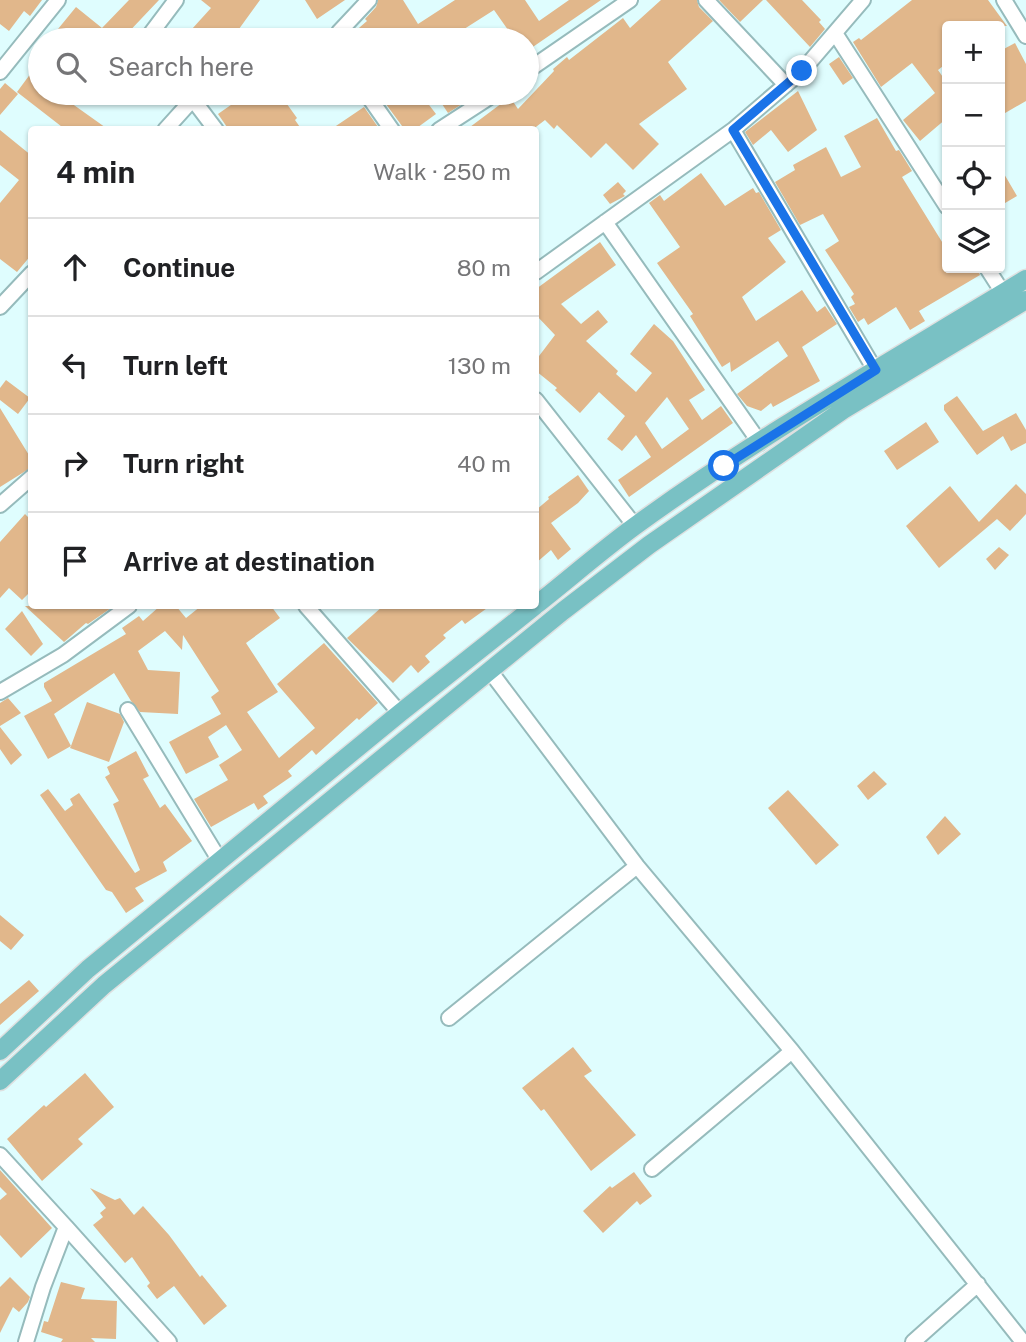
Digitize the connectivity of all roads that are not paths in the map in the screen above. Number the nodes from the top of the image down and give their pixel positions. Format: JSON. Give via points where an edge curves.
{"nodes":[{"id":1,"x":58,"y":0,"type":"edge"},
{"id":2,"x":176,"y":0,"type":"edge"},
{"id":3,"x":369,"y":0,"type":"edge"},
{"id":4,"x":630,"y":0,"type":"edge"},
{"id":5,"x":706,"y":0,"type":"edge"},
{"id":6,"x":863,"y":0,"type":"edge"},
{"id":7,"x":1004,"y":0,"type":"edge"},
{"id":8,"x":35,"y":28,"type":"edge"},
{"id":9,"x":155,"y":28,"type":"edge"},
{"id":10,"x":343,"y":28,"type":"edge"},
{"id":11,"x":835,"y":33,"type":"junction"},
{"id":12,"x":1026,"y":36,"type":"edge"},
{"id":13,"x":28,"y":37,"type":"edge"},
{"id":14,"x":539,"y":63,"type":"edge"},
{"id":15,"x":0,"y":72,"type":"edge"},
{"id":16,"x":786,"y":85,"type":"junction"},
{"id":17,"x":184,"y":105,"type":"edge"},
{"id":18,"x":198,"y":105,"type":"edge"},
{"id":19,"x":374,"y":105,"type":"edge"},
{"id":20,"x":478,"y":105,"type":"edge"},
{"id":21,"x":168,"y":126,"type":"edge"},
{"id":22,"x":213,"y":126,"type":"edge"},
{"id":23,"x":389,"y":126,"type":"edge"},
{"id":24,"x":445,"y":126,"type":"edge"},
{"id":25,"x":733,"y":130,"type":"junction"},
{"id":26,"x":942,"y":199,"type":"edge"},
{"id":27,"x":605,"y":222,"type":"junction"},
{"id":28,"x":539,"y":270,"type":"edge"},
{"id":29,"x":990,"y":273,"type":"edge"},
{"id":30,"x":28,"y":277,"type":"edge"},
{"id":31,"x":1026,"y":279,"type":"edge"},
{"id":32,"x":1003,"y":293,"type":"junction"},
{"id":33,"x":1026,"y":300,"type":"edge"},
{"id":34,"x":0,"y":307,"type":"edge"},
{"id":35,"x":876,"y":370,"type":"junction"},
{"id":36,"x":539,"y":404,"type":"edge"},
{"id":37,"x":760,"y":443,"type":"junction"},
{"id":38,"x":28,"y":480,"type":"edge"},
{"id":39,"x":0,"y":505,"type":"edge"},
{"id":40,"x":635,"y":526,"type":"junction"},
{"id":41,"x":539,"y":602,"type":"edge"},
{"id":42,"x":125,"y":609,"type":"edge"},
{"id":43,"x":309,"y":609,"type":"edge"},
{"id":44,"x":530,"y":609,"type":"edge"},
{"id":45,"x":490,"y":671,"type":"junction"},
{"id":46,"x":0,"y":692,"type":"edge"},
{"id":47,"x":128,"y":710,"type":"dead end"},
{"id":48,"x":400,"y":713,"type":"junction"},
{"id":49,"x":220,"y":861,"type":"junction"},
{"id":50,"x":637,"y":866,"type":"junction"},
{"id":51,"x":449,"y":1018,"type":"dead end"},
{"id":52,"x":0,"y":1051,"type":"edge"},
{"id":53,"x":792,"y":1051,"type":"junction"},
{"id":54,"x":0,"y":1081,"type":"edge"},
{"id":55,"x":0,"y":1155,"type":"edge"},
{"id":56,"x":652,"y":1169,"type":"dead end"},
{"id":57,"x":66,"y":1227,"type":"junction"},
{"id":58,"x":978,"y":1284,"type":"junction"},
{"id":59,"x":1017,"y":1339,"type":"edge"},
{"id":60,"x":26,"y":1342,"type":"edge"},
{"id":61,"x":169,"y":1342,"type":"edge"},
{"id":62,"x":913,"y":1342,"type":"edge"}],
"edges":[{"from":1,"to":8,"type":"street"},
{"from":2,"to":9,"type":"street"},
{"from":3,"to":10,"type":"street"},
{"from":4,"to":14,"type":"street"},
{"from":5,"to":16,"type":"street"},
{"from":6,"to":11,"type":"street"},
{"from":7,"to":12,"type":"street"},
{"from":11,"to":16,"type":"street"},
{"from":11,"to":26,"type":"street"},
{"from":13,"to":15,"type":"street"},
{"from":16,"to":25,"type":"street"},
{"from":17,"to":21,"type":"street"},
{"from":18,"to":22,"type":"street"},
{"from":19,"to":23,"type":"street"},
{"from":20,"to":24,"type":"street"},
{"from":25,"to":27,"type":"street"},
{"from":25,"to":35,"type":"street"},
{"from":27,"to":28,"type":"street"},
{"from":27,"to":37,"type":"street"},
{"from":29,"to":32,"type":"street"},
{"from":30,"to":34,"type":"street"},
{"from":31,"to":32,"type":"main road"},
{"from":32,"to":35,"type":"main road"},
{"from":33,"to":45,"type":"main road","via":[[843,410],[734,485],[573,603]]},
{"from":35,"to":37,"type":"main road"},
{"from":36,"to":40,"type":"street"},
{"from":37,"to":40,"type":"main road"},
{"from":38,"to":39,"type":"street"},
{"from":40,"to":41,"type":"main road"},
{"from":42,"to":46,"type":"street","via":[[63,655]]},
{"from":43,"to":48,"type":"street"},
{"from":44,"to":48,"type":"main road"},
{"from":45,"to":50,"type":"street"},
{"from":45,"to":54,"type":"main road","via":[[104,985]]},
{"from":47,"to":49,"type":"street"},
{"from":48,"to":49,"type":"main road"},
{"from":49,"to":52,"type":"main road","via":[[88,969]]},
{"from":50,"to":51,"type":"street"},
{"from":50,"to":53,"type":"street"},
{"from":53,"to":56,"type":"street"},
{"from":53,"to":58,"type":"street"},
{"from":55,"to":57,"type":"street"},
{"from":57,"to":60,"type":"street"},
{"from":57,"to":61,"type":"street"},
{"from":58,"to":59,"type":"street"},
{"from":58,"to":62,"type":"street"}]}
